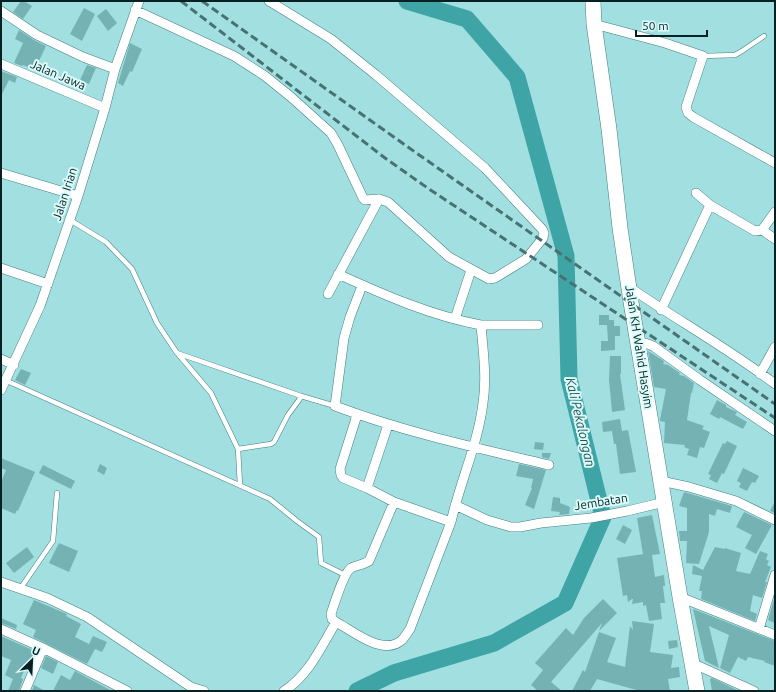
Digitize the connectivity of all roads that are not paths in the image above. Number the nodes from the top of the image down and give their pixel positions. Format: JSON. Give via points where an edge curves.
{"nodes":[{"id":1,"x":138,"y":1,"type":"edge"},
{"id":2,"x":269,"y":1,"type":"edge"},
{"id":3,"x":593,"y":1,"type":"edge"},
{"id":4,"x":135,"y":10,"type":"junction"},
{"id":5,"x":1,"y":11,"type":"edge"},
{"id":6,"x":594,"y":24,"type":"junction"},
{"id":7,"x":764,"y":36,"type":"dead end"},
{"id":8,"x":703,"y":56,"type":"junction"},
{"id":9,"x":1,"y":64,"type":"edge"},
{"id":10,"x":115,"y":69,"type":"junction"},
{"id":11,"x":105,"y":108,"type":"junction"},
{"id":12,"x":775,"y":163,"type":"edge"},
{"id":13,"x":1,"y":173,"type":"edge"},
{"id":14,"x":696,"y":193,"type":"dead end"},
{"id":15,"x":78,"y":196,"type":"junction"},
{"id":16,"x":379,"y":199,"type":"junction"},
{"id":17,"x":710,"y":204,"type":"junction"},
{"id":18,"x":775,"y":212,"type":"edge"},
{"id":19,"x":70,"y":220,"type":"junction"},
{"id":20,"x":762,"y":230,"type":"junction"},
{"id":21,"x":775,"y":239,"type":"edge"},
{"id":22,"x":1,"y":268,"type":"edge"},
{"id":23,"x":471,"y":270,"type":"junction"},
{"id":24,"x":338,"y":274,"type":"junction"},
{"id":25,"x":48,"y":284,"type":"junction"},
{"id":26,"x":362,"y":286,"type":"junction"},
{"id":27,"x":629,"y":287,"type":"junction"},
{"id":28,"x":328,"y":294,"type":"dead end"},
{"id":29,"x":661,"y":310,"type":"junction"},
{"id":30,"x":455,"y":319,"type":"junction"},
{"id":31,"x":481,"y":325,"type":"junction"},
{"id":32,"x":538,"y":325,"type":"dead end"},
{"id":33,"x":638,"y":345,"type":"junction"},
{"id":34,"x":775,"y":347,"type":"edge"},
{"id":35,"x":177,"y":353,"type":"junction"},
{"id":36,"x":1,"y":359,"type":"edge"},
{"id":37,"x":14,"y":365,"type":"junction"},
{"id":38,"x":760,"y":374,"type":"junction"},
{"id":39,"x":6,"y":380,"type":"junction"},
{"id":40,"x":775,"y":384,"type":"edge"},
{"id":41,"x":1,"y":390,"type":"edge"},
{"id":42,"x":301,"y":396,"type":"junction"},
{"id":43,"x":334,"y":406,"type":"junction"},
{"id":44,"x":357,"y":414,"type":"junction"},
{"id":45,"x":388,"y":425,"type":"junction"},
{"id":46,"x":775,"y":431,"type":"edge"},
{"id":47,"x":474,"y":448,"type":"junction"},
{"id":48,"x":238,"y":449,"type":"junction"},
{"id":49,"x":549,"y":465,"type":"dead end"},
{"id":50,"x":661,"y":481,"type":"junction"},
{"id":51,"x":240,"y":486,"type":"junction"},
{"id":52,"x":367,"y":488,"type":"junction"},
{"id":53,"x":57,"y":493,"type":"dead end"},
{"id":54,"x":394,"y":502,"type":"junction"},
{"id":55,"x":665,"y":502,"type":"junction"},
{"id":56,"x":455,"y":505,"type":"junction"},
{"id":57,"x":775,"y":520,"type":"edge"},
{"id":58,"x":451,"y":522,"type":"junction"},
{"id":59,"x":775,"y":575,"type":"edge"},
{"id":60,"x":345,"y":576,"type":"junction"},
{"id":61,"x":1,"y":582,"type":"edge"},
{"id":62,"x":20,"y":589,"type":"junction"},
{"id":63,"x":680,"y":597,"type":"junction"},
{"id":64,"x":336,"y":622,"type":"junction"},
{"id":65,"x":1,"y":629,"type":"edge"},
{"id":66,"x":759,"y":629,"type":"junction"},
{"id":67,"x":775,"y":635,"type":"edge"},
{"id":68,"x":42,"y":648,"type":"junction"},
{"id":69,"x":692,"y":663,"type":"junction"},
{"id":70,"x":190,"y":689,"type":"edge"},
{"id":71,"x":25,"y":691,"type":"edge"},
{"id":72,"x":127,"y":691,"type":"edge"},
{"id":73,"x":204,"y":691,"type":"edge"},
{"id":74,"x":284,"y":691,"type":"edge"},
{"id":75,"x":697,"y":691,"type":"edge"},
{"id":76,"x":754,"y":691,"type":"edge"}],
"edges":[{"from":1,"to":4,"type":"street","name":"Jalan Irian"},
{"from":2,"to":23,"type":"street","via":[[331,39],[376,74],[485,168],[542,229],[543,238],[526,259],[495,278]]},
{"from":3,"to":6,"type":"main road","name":"Jalan KH Wahid Hasyim"},
{"from":4,"to":10,"type":"street","name":"Jalan Irian"},
{"from":4,"to":16,"type":"street","via":[[234,56],[265,76],[331,133],[362,198]]},
{"from":5,"to":10,"type":"street","via":[[37,35]]},
{"from":6,"to":8,"type":"street"},
{"from":6,"to":27,"type":"main road","name":"Jalan KH Wahid Hasyim"},
{"from":7,"to":8,"type":"lane","via":[[735,55]]},
{"from":8,"to":12,"type":"street","via":[[686,107],[688,113]]},
{"from":9,"to":11,"type":"street","name":"Jalan Jawa"},
{"from":10,"to":11,"type":"street","name":"Jalan Irian"},
{"from":11,"to":15,"type":"street","name":"Jalan Irian"},
{"from":13,"to":15,"type":"street"},
{"from":14,"to":17,"type":"street"},
{"from":15,"to":19,"type":"street","name":"Jalan Irian"},
{"from":16,"to":23,"type":"street","via":[[388,202],[449,258]]},
{"from":16,"to":24,"type":"street"},
{"from":17,"to":20,"type":"street","via":[[753,231]]},
{"from":17,"to":29,"type":"street"},
{"from":18,"to":20,"type":"street"},
{"from":19,"to":25,"type":"street","name":"Jalan Irian"},
{"from":19,"to":35,"type":"lane","via":[[106,242],[132,269],[157,323]]},
{"from":20,"to":21,"type":"street"},
{"from":22,"to":25,"type":"street"},
{"from":23,"to":30,"type":"street"},
{"from":24,"to":26,"type":"street"},
{"from":24,"to":28,"type":"street"},
{"from":25,"to":37,"type":"street","name":"Jalan Irian"},
{"from":26,"to":30,"type":"street"},
{"from":26,"to":43,"type":"street","via":[[344,338]]},
{"from":27,"to":29,"type":"street"},
{"from":27,"to":33,"type":"main road","name":"Jalan KH Wahid Hasyim"},
{"from":29,"to":38,"type":"street"},
{"from":30,"to":31,"type":"street"},
{"from":31,"to":32,"type":"street"},
{"from":31,"to":47,"type":"street","via":[[484,402]]},
{"from":33,"to":46,"type":"street","via":[[645,343],[653,346]]},
{"from":33,"to":50,"type":"main road","name":"Jalan KH Wahid Hasyim"},
{"from":34,"to":38,"type":"street"},
{"from":35,"to":42,"type":"lane"},
{"from":35,"to":48,"type":"lane","via":[[211,393]]},
{"from":36,"to":37,"type":"street"},
{"from":37,"to":39,"type":"street","name":"Jalan Irian"},
{"from":38,"to":40,"type":"street"},
{"from":39,"to":41,"type":"street","name":"Jalan Irian"},
{"from":39,"to":51,"type":"lane"},
{"from":42,"to":43,"type":"lane"},
{"from":42,"to":48,"type":"lane","via":[[274,442]]},
{"from":43,"to":44,"type":"street"},
{"from":44,"to":45,"type":"street"},
{"from":44,"to":52,"type":"street","via":[[340,472],[343,478]]},
{"from":45,"to":47,"type":"street"},
{"from":45,"to":52,"type":"street"},
{"from":47,"to":49,"type":"street"},
{"from":47,"to":56,"type":"street"},
{"from":48,"to":51,"type":"lane"},
{"from":50,"to":55,"type":"main road","name":"Jalan KH Wahid Hasyim"},
{"from":50,"to":57,"type":"street","via":[[736,501]]},
{"from":51,"to":60,"type":"lane","via":[[270,499],[317,535],[320,539],[320,562]]},
{"from":52,"to":54,"type":"street"},
{"from":53,"to":62,"type":"lane","via":[[53,541]]},
{"from":54,"to":58,"type":"street"},
{"from":54,"to":60,"type":"street","via":[[369,561],[352,568]]},
{"from":55,"to":56,"type":"street","name":"Jembatan","via":[[627,511],[520,527],[487,520]]},
{"from":55,"to":63,"type":"main road","name":"Jalan KH Wahid Hasyim"},
{"from":56,"to":58,"type":"street"},
{"from":58,"to":64,"type":"street","via":[[418,610],[402,640],[382,646]]},
{"from":59,"to":66,"type":"street"},
{"from":60,"to":64,"type":"street","via":[[331,614]]},
{"from":61,"to":62,"type":"street"},
{"from":62,"to":70,"type":"street","via":[[47,598],[87,618]]},
{"from":63,"to":66,"type":"street"},
{"from":63,"to":69,"type":"main road","name":"Jalan KH Wahid Hasyim"},
{"from":64,"to":74,"type":"street","via":[[309,668],[296,683]]},
{"from":65,"to":68,"type":"street"},
{"from":66,"to":67,"type":"street"},
{"from":68,"to":71,"type":"street"},
{"from":68,"to":72,"type":"street"},
{"from":69,"to":75,"type":"main road","name":"Jalan KH Wahid Hasyim"},
{"from":69,"to":76,"type":"street"},
{"from":70,"to":73,"type":"street"}]}
